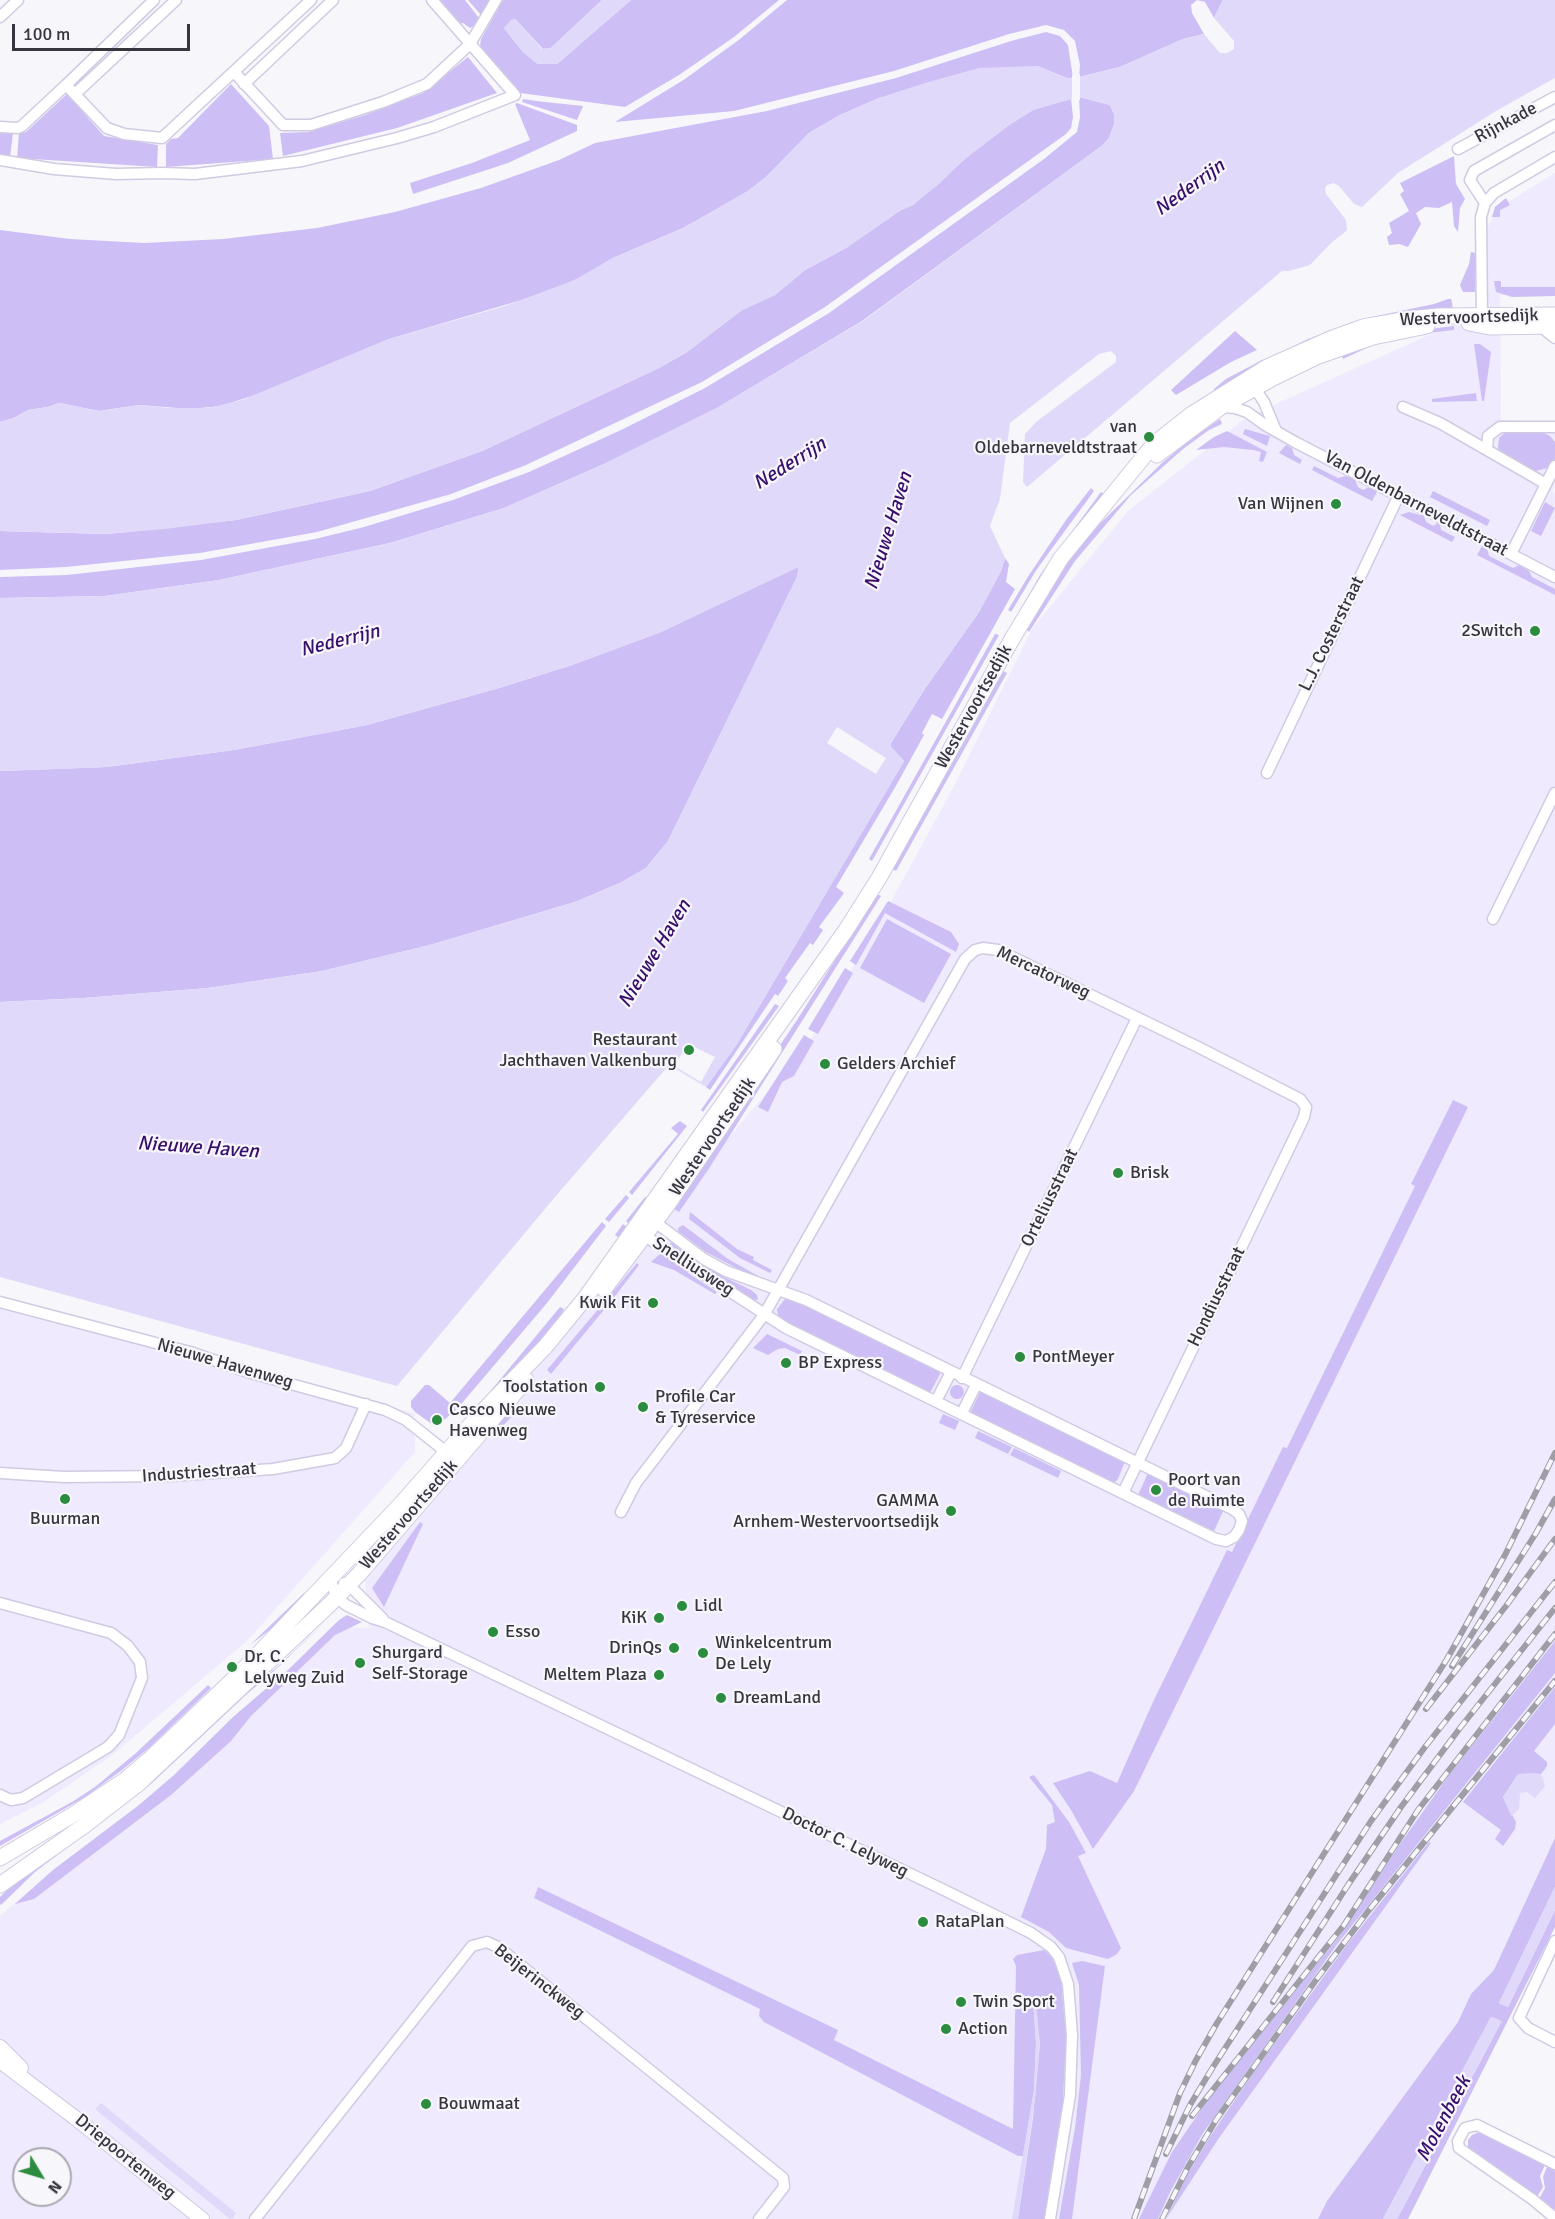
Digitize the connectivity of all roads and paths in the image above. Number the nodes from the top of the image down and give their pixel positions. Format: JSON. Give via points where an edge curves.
{"nodes":[{"id":1,"x":18,"y":0,"type":"edge"},
{"id":2,"x":154,"y":0,"type":"edge"},
{"id":3,"x":176,"y":0,"type":"edge"},
{"id":4,"x":311,"y":0,"type":"edge"},
{"id":5,"x":333,"y":0,"type":"edge"},
{"id":6,"x":432,"y":0,"type":"edge"},
{"id":7,"x":496,"y":0,"type":"edge"},
{"id":8,"x":0,"y":17,"type":"edge"},
{"id":9,"x":470,"y":44,"type":"junction"},
{"id":10,"x":234,"y":72,"type":"junction"},
{"id":11,"x":244,"y":84,"type":"junction"},
{"id":12,"x":66,"y":85,"type":"junction"},
{"id":13,"x":75,"y":94,"type":"junction"},
{"id":14,"x":1555,"y":97,"type":"edge"},
{"id":15,"x":1555,"y":125,"type":"edge"},
{"id":16,"x":0,"y":127,"type":"edge"},
{"id":17,"x":1458,"y":149,"type":"dead end"},
{"id":18,"x":1555,"y":156,"type":"edge"},
{"id":19,"x":0,"y":160,"type":"edge"},
{"id":20,"x":1485,"y":203,"type":"junction"},
{"id":21,"x":1555,"y":315,"type":"edge"},
{"id":22,"x":1482,"y":321,"type":"junction"},
{"id":23,"x":1547,"y":326,"type":"edge"},
{"id":24,"x":1555,"y":338,"type":"edge"},
{"id":25,"x":1252,"y":383,"type":"junction"},
{"id":26,"x":1221,"y":407,"type":"junction"},
{"id":27,"x":1403,"y":407,"type":"dead end"},
{"id":28,"x":1555,"y":427,"type":"edge"},
{"id":29,"x":1276,"y":431,"type":"junction"},
{"id":30,"x":1486,"y":450,"type":"junction"},
{"id":31,"x":1555,"y":466,"type":"edge"},
{"id":32,"x":1546,"y":484,"type":"junction"},
{"id":33,"x":1114,"y":492,"type":"junction"},
{"id":34,"x":1399,"y":495,"type":"junction"},
{"id":35,"x":1511,"y":554,"type":"junction"},
{"id":36,"x":1555,"y":577,"type":"edge"},
{"id":37,"x":1267,"y":773,"type":"dead end"},
{"id":38,"x":1555,"y":793,"type":"edge"},
{"id":39,"x":1493,"y":919,"type":"dead end"},
{"id":40,"x":1137,"y":1018,"type":"junction"},
{"id":41,"x":1297,"y":1131,"type":"joint"},
{"id":42,"x":646,"y":1227,"type":"junction"},
{"id":43,"x":779,"y":1290,"type":"junction"},
{"id":44,"x":0,"y":1302,"type":"edge"},
{"id":45,"x":764,"y":1316,"type":"junction"},
{"id":46,"x":951,"y":1372,"type":"junction"},
{"id":47,"x":962,"y":1378,"type":"junction"},
{"id":48,"x":976,"y":1385,"type":"junction"},
{"id":49,"x":936,"y":1401,"type":"junction"},
{"id":50,"x":366,"y":1404,"type":"junction"},
{"id":51,"x":962,"y":1413,"type":"junction"},
{"id":52,"x":448,"y":1453,"type":"junction"},
{"id":53,"x":1137,"y":1463,"type":"junction"},
{"id":54,"x":0,"y":1473,"type":"edge"},
{"id":55,"x":1123,"y":1493,"type":"junction"},
{"id":56,"x":621,"y":1512,"type":"dead end"},
{"id":57,"x":331,"y":1580,"type":"junction"},
{"id":58,"x":348,"y":1584,"type":"junction"},
{"id":59,"x":336,"y":1597,"type":"junction"},
{"id":60,"x":0,"y":1603,"type":"edge"},
{"id":61,"x":385,"y":1622,"type":"junction"},
{"id":62,"x":0,"y":1795,"type":"edge"},
{"id":63,"x":0,"y":1858,"type":"edge"},
{"id":64,"x":0,"y":1885,"type":"edge"},
{"id":65,"x":1555,"y":1941,"type":"edge"},
{"id":66,"x":1555,"y":2042,"type":"edge"},
{"id":67,"x":0,"y":2047,"type":"edge"},
{"id":68,"x":0,"y":2061,"type":"edge"},
{"id":69,"x":47,"y":2096,"type":"junction"},
{"id":70,"x":1555,"y":2164,"type":"edge"},
{"id":71,"x":1555,"y":2217,"type":"edge"},
{"id":72,"x":202,"y":2219,"type":"edge"},
{"id":73,"x":255,"y":2219,"type":"edge"},
{"id":74,"x":759,"y":2219,"type":"edge"},
{"id":75,"x":1050,"y":2219,"type":"edge"}],
"edges":[{"from":1,"to":8,"type":"street"},
{"from":2,"to":12,"type":"street"},
{"from":3,"to":13,"type":"street"},
{"from":4,"to":10,"type":"street"},
{"from":5,"to":11,"type":"street"},
{"from":6,"to":9,"type":"street"},
{"from":7,"to":9,"type":"street"},
{"from":9,"to":11,"type":"street","via":[[427,84],[311,125],[283,125]]},
{"from":9,"to":19,"type":"street","via":[[515,95],[424,129],[302,161],[195,174],[116,174]]},
{"from":10,"to":11,"type":"street"},
{"from":10,"to":13,"type":"street","via":[[162,138],[107,128]]},
{"from":12,"to":13,"type":"street"},
{"from":12,"to":16,"type":"street","via":[[22,126]]},
{"from":14,"to":17,"type":"street","name":"Rijnkade"},
{"from":15,"to":20,"type":"street","via":[[1474,171],[1470,180]]},
{"from":18,"to":20,"type":"street","via":[[1494,193]]},
{"from":20,"to":22,"type":"street","via":[[1481,217]]},
{"from":21,"to":22,"type":"main road","name":"Westervoortsedijk"},
{"from":22,"to":23,"type":"main road","name":"Westervoortsedijk"},
{"from":22,"to":25,"type":"main road","name":"Westervoortsedijk","via":[[1428,317],[1363,327],[1292,356]]},
{"from":23,"to":24,"type":"street","name":"Westervoortsedijk"},
{"from":25,"to":26,"type":"main road","name":"Westervoortsedijk"},
{"from":25,"to":29,"type":"street"},
{"from":25,"to":33,"type":"main road","name":"Westervoortsedijk","via":[[1192,414],[1162,438]]},
{"from":26,"to":29,"type":"street","name":"Van Oldenbarneveldtstraat","via":[[1247,412]]},
{"from":26,"to":33,"type":"main road","name":"Westervoortsedijk"},
{"from":27,"to":30,"type":"street"},
{"from":28,"to":30,"type":"street","via":[[1500,427],[1488,436]]},
{"from":29,"to":34,"type":"street","name":"Van Oldenbarneveldtstraat"},
{"from":30,"to":32,"type":"street"},
{"from":31,"to":32,"type":"street"},
{"from":32,"to":35,"type":"street"},
{"from":33,"to":42,"type":"main road","name":"Westervoortsedijk","via":[[1046,581],[879,878]]},
{"from":34,"to":35,"type":"street","name":"Van Oldenbarneveldtstraat"},
{"from":34,"to":37,"type":"street","name":"L.J. Costerstraat"},
{"from":35,"to":36,"type":"street","name":"Van Oldenbarneveldtstraat"},
{"from":38,"to":39,"type":"street"},
{"from":40,"to":41,"type":"street","name":"Mercatorweg","via":[[1300,1100],[1306,1107]]},
{"from":40,"to":43,"type":"street","name":"Mercatorweg","via":[[998,951],[983,948],[970,954]]},
{"from":40,"to":47,"type":"street","name":"Orteliusstraat"},
{"from":41,"to":53,"type":"street","name":"Hondiusstraat"},
{"from":42,"to":43,"type":"street","name":"Snelliusweg","via":[[726,1271]]},
{"from":42,"to":45,"type":"street","name":"Snelliusweg"},
{"from":42,"to":52,"type":"main road","name":"Westervoortsedijk","via":[[545,1347]]},
{"from":43,"to":45,"type":"street"},
{"from":43,"to":46,"type":"street","name":"Snelliusweg"},
{"from":44,"to":50,"type":"street","name":"Nieuwe Havenweg"},
{"from":45,"to":49,"type":"street","name":"Snelliusweg"},
{"from":45,"to":56,"type":"street","via":[[636,1483]]},
{"from":46,"to":47,"type":"street","name":"Snelliusweg"},
{"from":46,"to":49,"type":"street"},
{"from":47,"to":48,"type":"street","name":"Snelliusweg"},
{"from":48,"to":51,"type":"street"},
{"from":48,"to":53,"type":"street","name":"Snelliusweg"},
{"from":49,"to":51,"type":"street","name":"Snelliusweg"},
{"from":50,"to":52,"type":"street","name":"Nieuwe Havenweg","via":[[400,1417]]},
{"from":50,"to":54,"type":"street","name":"Industriestraat","via":[[346,1448],[335,1458],[273,1468],[170,1476]]},
{"from":51,"to":55,"type":"street","name":"Snelliusweg"},
{"from":52,"to":57,"type":"main road","name":"Westervoortsedijk"},
{"from":52,"to":58,"type":"main road","name":"Westervoortsedijk"},
{"from":53,"to":55,"type":"street"},
{"from":53,"to":55,"type":"street","name":"Snelliusweg","via":[[1232,1509],[1242,1521],[1239,1530],[1226,1541],[1216,1539]]},
{"from":57,"to":58,"type":"street"},
{"from":57,"to":59,"type":"street"},
{"from":57,"to":63,"type":"main road","name":"Westervoortsedijk","via":[[151,1758],[102,1797]]},
{"from":58,"to":59,"type":"main road","name":"Westervoortsedijk"},
{"from":58,"to":61,"type":"street","name":"Doctor C. Lelyweg"},
{"from":59,"to":61,"type":"street","name":"Doctor C. Lelyweg","via":[[354,1610]]},
{"from":59,"to":64,"type":"main road","name":"Westervoortsedijk","via":[[147,1777]]},
{"from":60,"to":62,"type":"street","via":[[111,1633],[140,1662],[142,1677],[119,1735],[108,1747],[22,1798],[11,1800]]},
{"from":61,"to":75,"type":"street","name":"Doctor C. Lelyweg","via":[[972,1904],[1051,1947],[1059,1957],[1068,1984],[1072,2035],[1070,2095]]},
{"from":65,"to":66,"type":"street","via":[[1519,2018],[1528,2028]]},
{"from":67,"to":69,"type":"street","name":"Driepoortenweg"},
{"from":68,"to":69,"type":"street","name":"Driepoortenweg"},
{"from":69,"to":72,"type":"street","name":"Driepoortenweg"},
{"from":70,"to":71,"type":"street","via":[[1477,2125],[1466,2128],[1458,2141],[1459,2148]]},
{"from":73,"to":74,"type":"street","name":"Beijerinckweg","via":[[472,1946],[487,1942],[783,2178],[784,2187]]}]}
